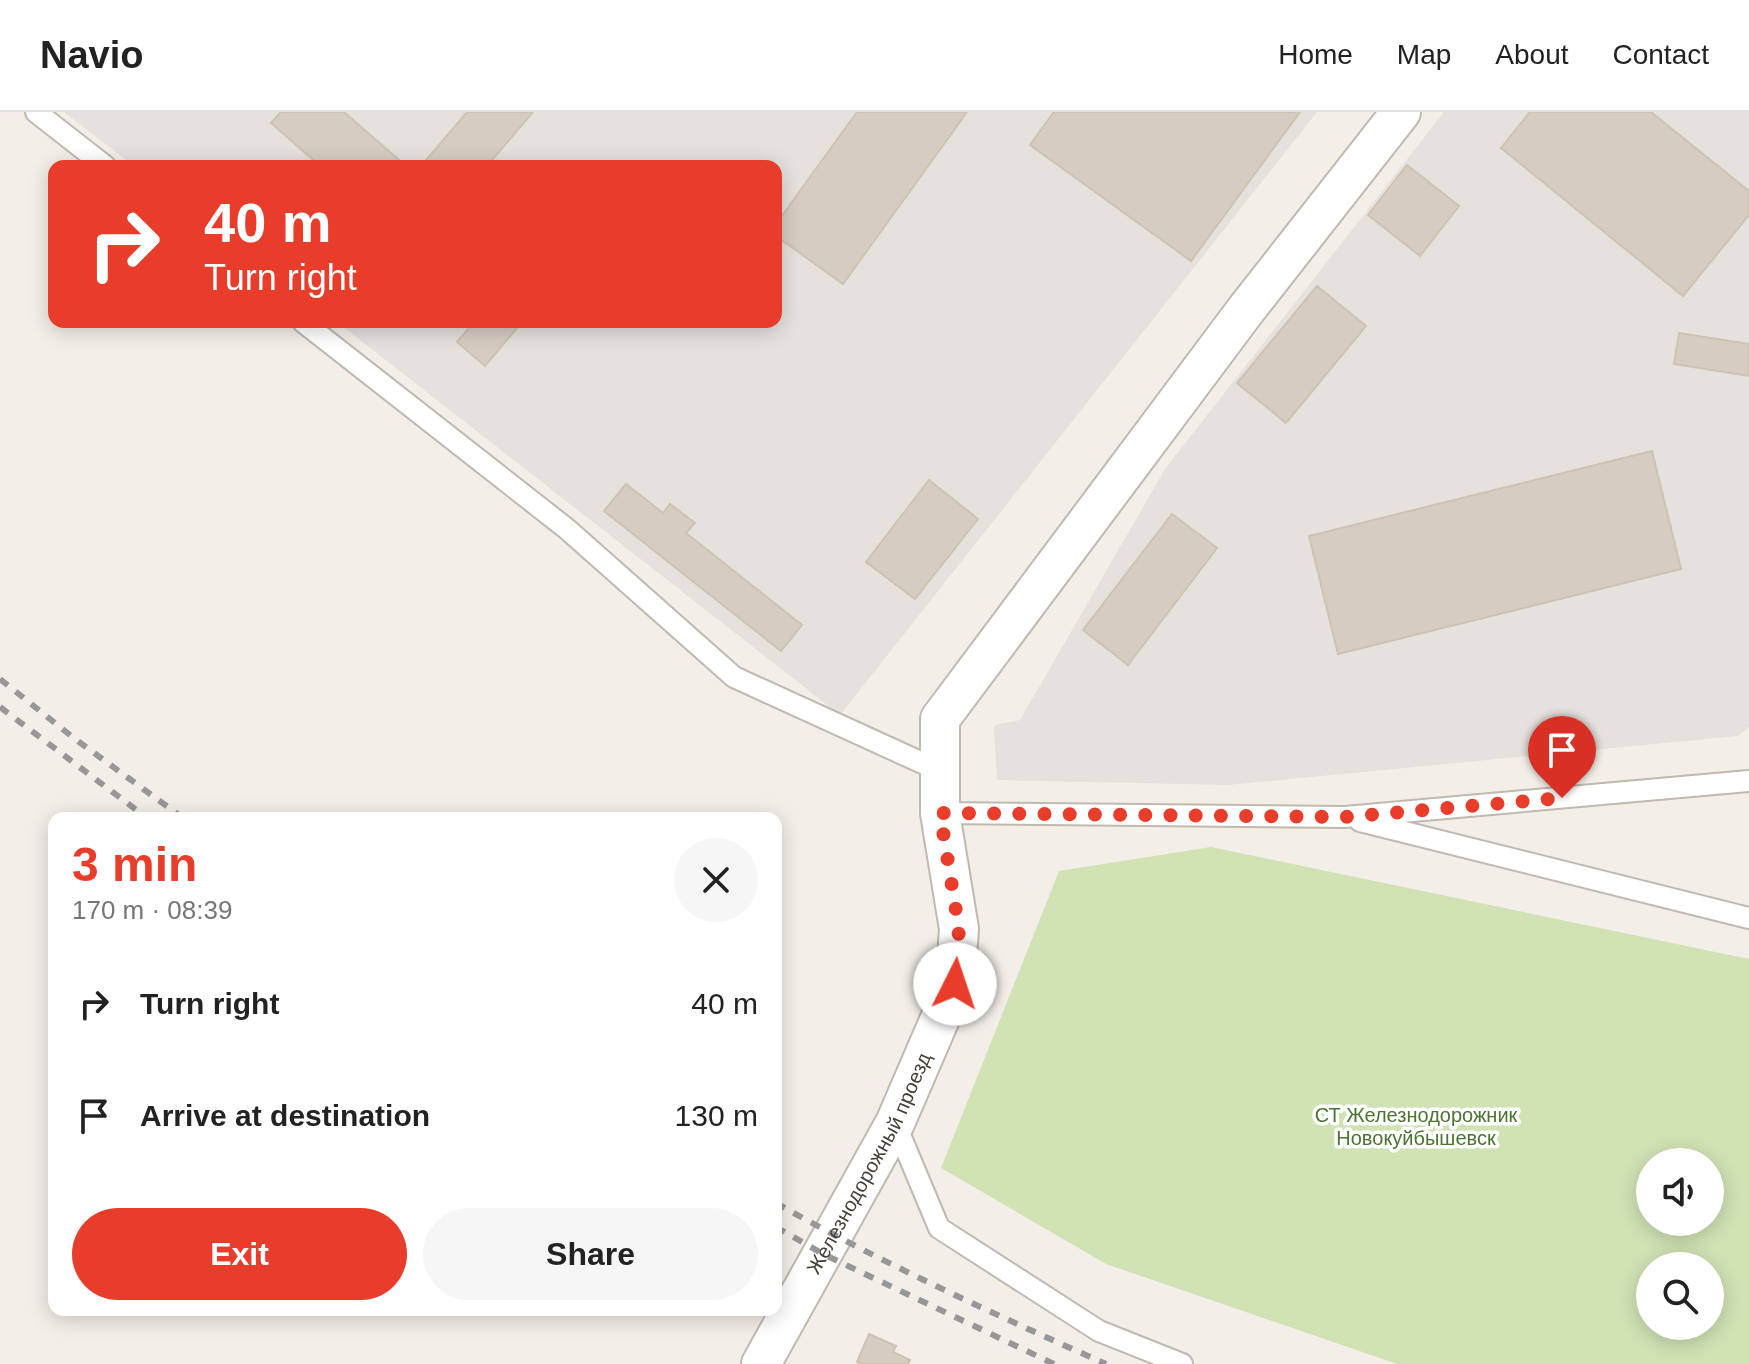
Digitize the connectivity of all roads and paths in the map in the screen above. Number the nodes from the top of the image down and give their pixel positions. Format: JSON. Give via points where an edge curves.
{"nodes":[{"id":1,"x":36,"y":112,"type":"edge"},
{"id":2,"x":1401,"y":112,"type":"edge"},
{"id":3,"x":97,"y":160,"type":"edge"},
{"id":4,"x":311,"y":328,"type":"edge"},
{"id":5,"x":940,"y":771,"type":"junction"},
{"id":6,"x":1749,"y":781,"type":"edge"},
{"id":7,"x":940,"y":813,"type":"junction"},
{"id":8,"x":1345,"y":817,"type":"junction"},
{"id":9,"x":1749,"y":918,"type":"edge"},
{"id":10,"x":895,"y":1123,"type":"junction"},
{"id":11,"x":761,"y":1364,"type":"edge"},
{"id":12,"x":1182,"y":1364,"type":"edge"}],
"edges":[{"from":1,"to":3,"type":"lane"},
{"from":2,"to":5,"type":"street","name":"Железнодорожный проезд","via":[[940,719]]},
{"from":4,"to":5,"type":"lane","via":[[567,529],[734,677]]},
{"from":5,"to":7,"type":"street","name":"Железнодорожный проезд"},
{"from":6,"to":8,"type":"lane"},
{"from":7,"to":8,"type":"lane"},
{"from":7,"to":10,"type":"street","name":"Железнодорожный проезд","via":[[959,929],[955,984]]},
{"from":8,"to":9,"type":"lane"},
{"from":10,"to":11,"type":"street","name":"Железнодорожный проезд"},
{"from":10,"to":12,"type":"lane","via":[[939,1228],[1099,1331]]}]}
